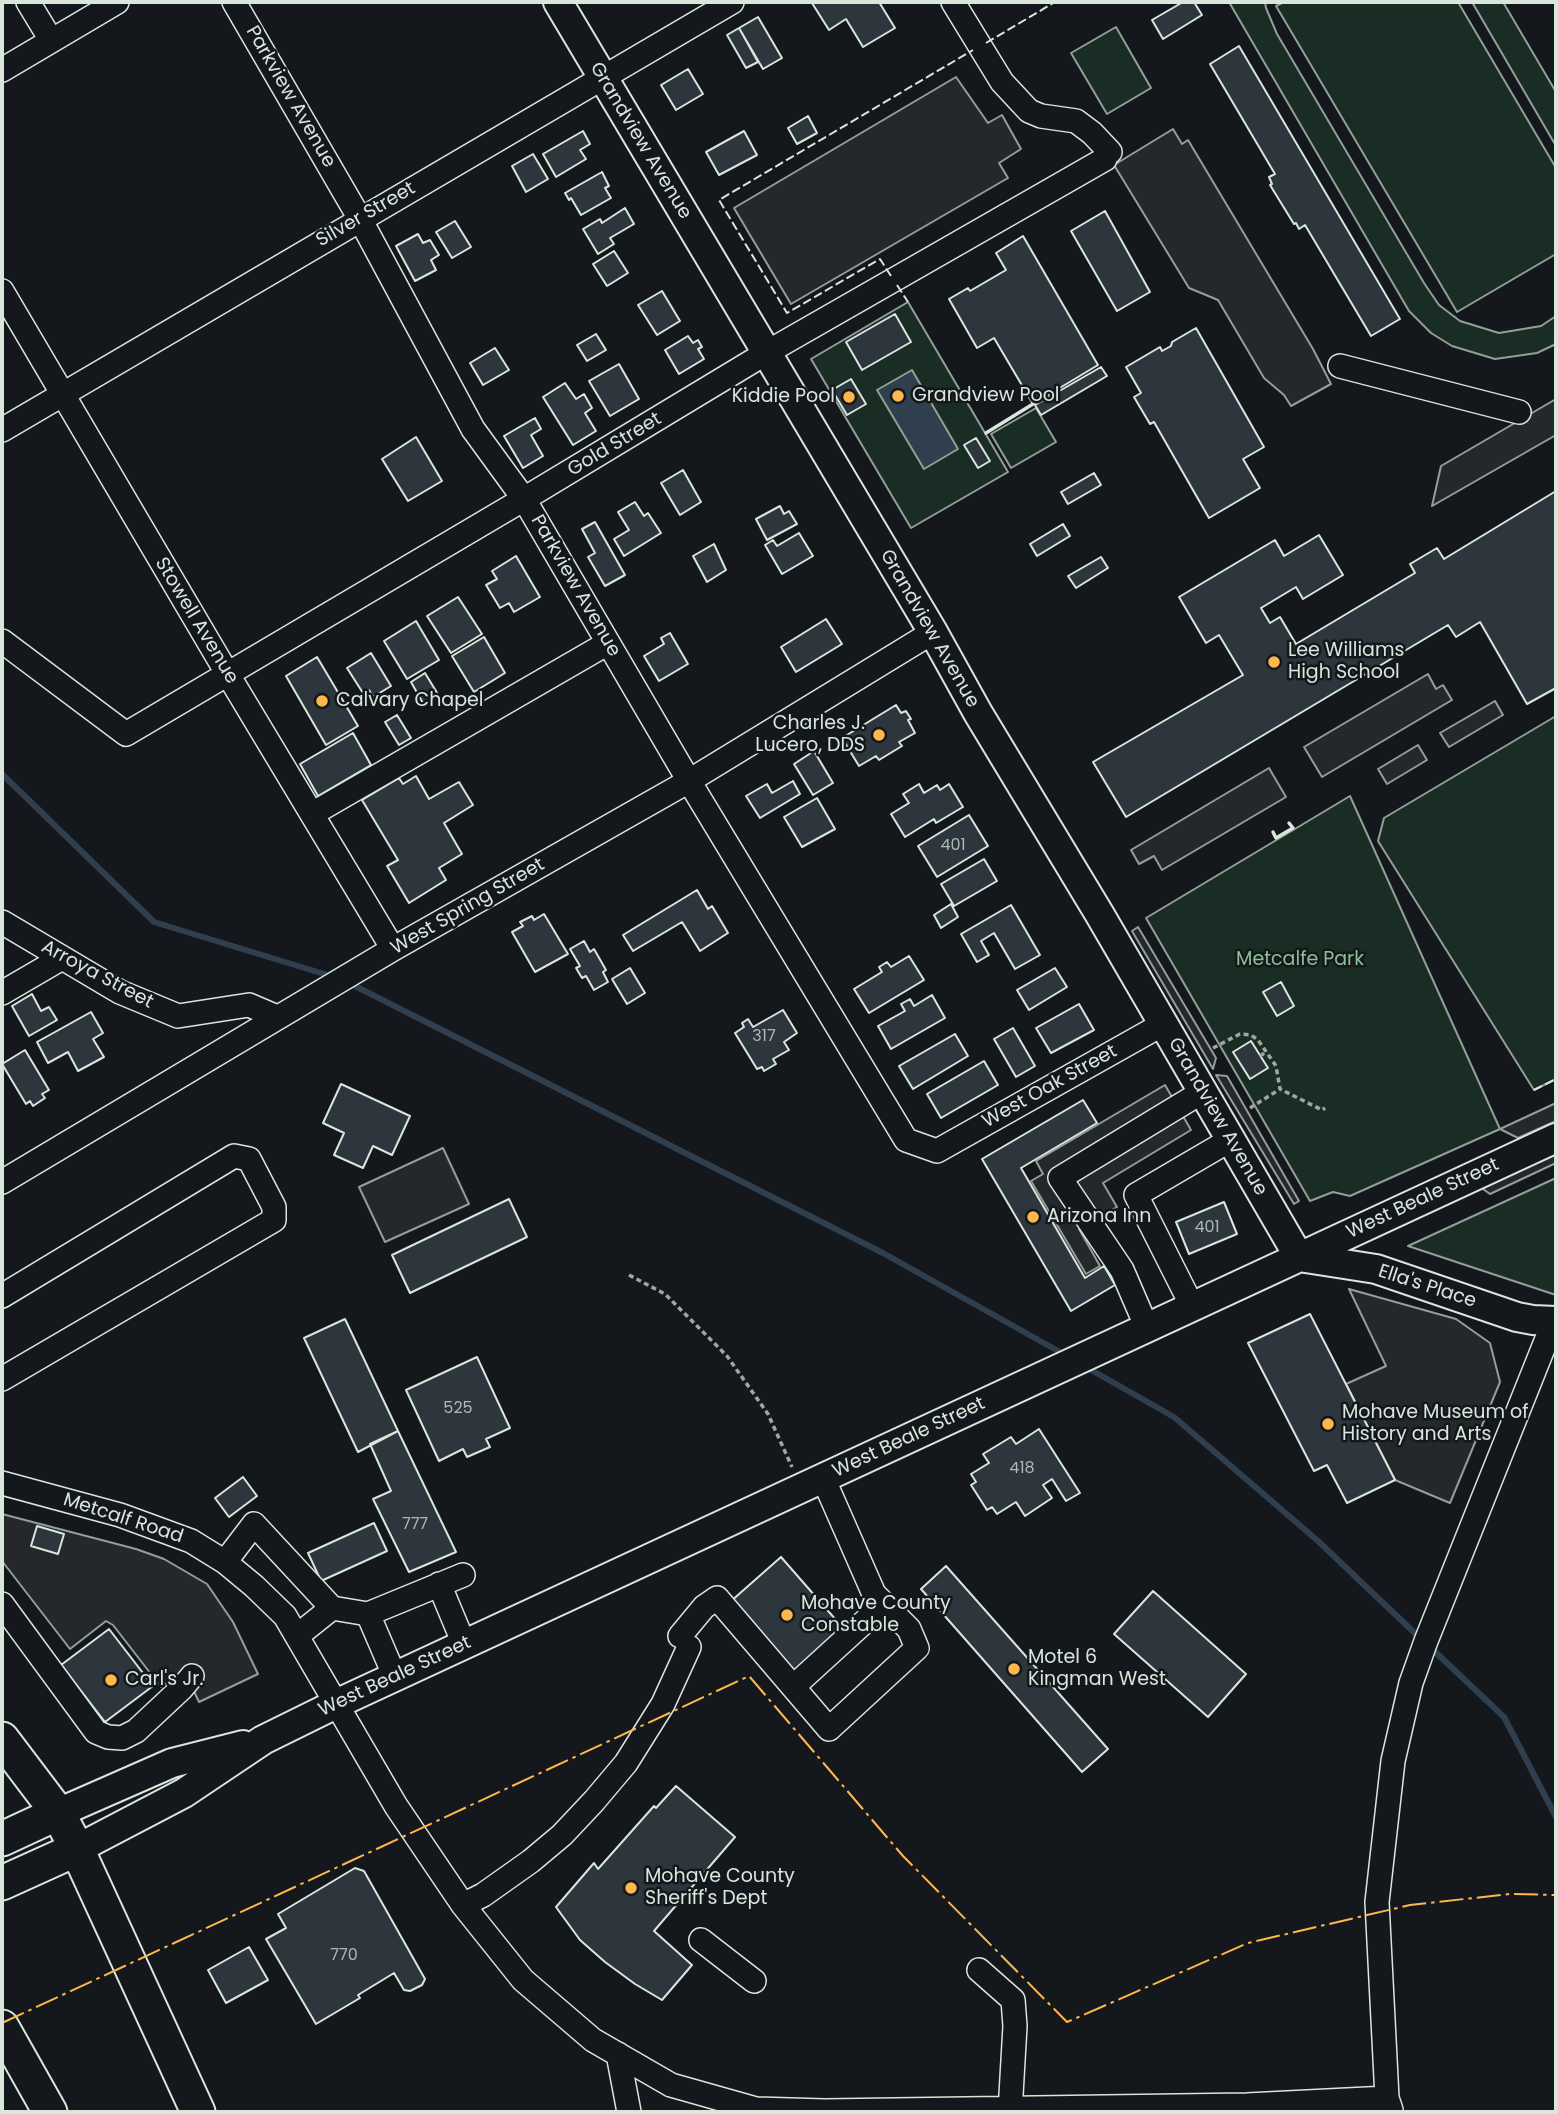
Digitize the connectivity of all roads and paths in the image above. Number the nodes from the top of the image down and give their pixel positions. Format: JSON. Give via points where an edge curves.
{"nodes":[{"id":1,"x":28,"y":2,"type":"edge"},
{"id":2,"x":117,"y":2,"type":"edge"},
{"id":3,"x":234,"y":2,"type":"edge"},
{"id":4,"x":558,"y":2,"type":"edge"},
{"id":5,"x":732,"y":2,"type":"edge"},
{"id":6,"x":954,"y":2,"type":"edge"},
{"id":7,"x":51,"y":40,"type":"junction"},
{"id":8,"x":2,"y":70,"type":"edge"},
{"id":9,"x":602,"y":78,"type":"junction"},
{"id":10,"x":360,"y":219,"type":"junction"},
{"id":11,"x":2,"y":291,"type":"edge"},
{"id":12,"x":766,"y":354,"type":"junction"},
{"id":13,"x":1340,"y":366,"type":"dead end"},
{"id":14,"x":63,"y":394,"type":"junction"},
{"id":15,"x":1519,"y":412,"type":"dead end"},
{"id":16,"x":2,"y":430,"type":"edge"},
{"id":17,"x":524,"y":499,"type":"junction"},
{"id":18,"x":933,"y":632,"type":"junction"},
{"id":19,"x":2,"y":640,"type":"edge"},
{"id":20,"x":608,"y":643,"type":"junction"},
{"id":21,"x":227,"y":673,"type":"junction"},
{"id":22,"x":689,"y":781,"type":"junction"},
{"id":23,"x":312,"y":814,"type":"junction"},
{"id":24,"x":2,"y":922,"type":"edge"},
{"id":25,"x":393,"y":949,"type":"junction"},
{"id":26,"x":62,"y":958,"type":"junction"},
{"id":27,"x":2,"y":993,"type":"edge"},
{"id":28,"x":277,"y":1017,"type":"junction"},
{"id":29,"x":1163,"y":1024,"type":"junction"},
{"id":30,"x":1213,"y":1048,"type":"dead end"},
{"id":31,"x":1266,"y":1052,"type":"junction"},
{"id":32,"x":1260,"y":1056,"type":"dead end"},
{"id":33,"x":1280,"y":1089,"type":"junction"},
{"id":34,"x":1202,"y":1092,"type":"junction"},
{"id":35,"x":1250,"y":1108,"type":"dead end"},
{"id":36,"x":1325,"y":1108,"type":"dead end"},
{"id":37,"x":1556,"y":1138,"type":"edge"},
{"id":38,"x":1230,"y":1140,"type":"junction"},
{"id":39,"x":937,"y":1151,"type":"joint"},
{"id":40,"x":2,"y":1182,"type":"edge"},
{"id":41,"x":1299,"y":1257,"type":"junction"},
{"id":42,"x":629,"y":1275,"type":"dead end"},
{"id":43,"x":2,"y":1296,"type":"edge"},
{"id":44,"x":1192,"y":1306,"type":"junction"},
{"id":45,"x":1555,"y":1321,"type":"edge"},
{"id":46,"x":1137,"y":1332,"type":"junction"},
{"id":47,"x":2,"y":1379,"type":"edge"},
{"id":48,"x":2,"y":1483,"type":"edge"},
{"id":49,"x":812,"y":1483,"type":"junction"},
{"id":50,"x":225,"y":1562,"type":"junction"},
{"id":51,"x":463,"y":1575,"type":"dead end"},
{"id":52,"x":439,"y":1584,"type":"junction"},
{"id":53,"x":2,"y":1604,"type":"edge"},
{"id":54,"x":884,"y":1604,"type":"junction"},
{"id":55,"x":332,"y":1608,"type":"junction"},
{"id":56,"x":368,"y":1614,"type":"junction"},
{"id":57,"x":297,"y":1636,"type":"junction"},
{"id":58,"x":464,"y":1644,"type":"junction"},
{"id":59,"x":192,"y":1676,"type":"dead end"},
{"id":60,"x":395,"y":1677,"type":"junction"},
{"id":61,"x":793,"y":1687,"type":"junction"},
{"id":62,"x":335,"y":1704,"type":"junction"},
{"id":63,"x":2,"y":1739,"type":"edge"},
{"id":64,"x":263,"y":1740,"type":"junction"},
{"id":65,"x":58,"y":1813,"type":"junction"},
{"id":66,"x":2,"y":1839,"type":"edge"},
{"id":67,"x":78,"y":1849,"type":"junction"},
{"id":68,"x":2,"y":1883,"type":"edge"},
{"id":69,"x":463,"y":1905,"type":"junction"},
{"id":70,"x":701,"y":1940,"type":"dead end"},
{"id":71,"x":979,"y":1970,"type":"dead end"},
{"id":72,"x":754,"y":1980,"type":"dead end"},
{"id":73,"x":2,"y":2027,"type":"edge"},
{"id":74,"x":618,"y":2054,"type":"junction"},
{"id":75,"x":1390,"y":2105,"type":"edge"},
{"id":76,"x":1009,"y":2110,"type":"edge"},
{"id":77,"x":50,"y":2112,"type":"edge"},
{"id":78,"x":198,"y":2112,"type":"edge"},
{"id":79,"x":629,"y":2112,"type":"edge"}],
"edges":[{"from":1,"to":7,"type":"street"},
{"from":2,"to":7,"type":"street"},
{"from":3,"to":10,"type":"street","name":"Parkview Avenue"},
{"from":4,"to":9,"type":"main road","name":"Grandview Avenue"},
{"from":5,"to":9,"type":"street","name":"Silver Street"},
{"from":6,"to":12,"type":"street","name":"Gold Street","via":[[1002,82],[1029,111],[1076,121],[1092,133],[1107,156]]},
{"from":7,"to":8,"type":"street"},
{"from":9,"to":10,"type":"street","name":"Silver Street"},
{"from":9,"to":12,"type":"main road","name":"Grandview Avenue"},
{"from":10,"to":14,"type":"street","name":"Silver Street"},
{"from":10,"to":17,"type":"street","name":"Parkview Avenue","via":[[473,429]]},
{"from":11,"to":14,"type":"street","name":"Stowell Avenue"},
{"from":12,"to":17,"type":"street","name":"Gold Street"},
{"from":12,"to":18,"type":"main road","name":"Grandview Avenue"},
{"from":13,"to":15,"type":"street"},
{"from":14,"to":16,"type":"street","name":"Silver Street"},
{"from":14,"to":21,"type":"street","name":"Stowell Avenue"},
{"from":17,"to":20,"type":"street","name":"Parkview Avenue"},
{"from":17,"to":21,"type":"street","name":"Gold Street"},
{"from":18,"to":22,"type":"street","name":"West Spring Street"},
{"from":18,"to":29,"type":"main road","name":"Grandview Avenue"},
{"from":19,"to":21,"type":"street","name":"Gold Street","via":[[127,734]]},
{"from":20,"to":22,"type":"street","name":"Parkview Avenue"},
{"from":20,"to":23,"type":"street"},
{"from":21,"to":23,"type":"street","name":"Stowell Avenue"},
{"from":22,"to":25,"type":"street","name":"West Spring Street"},
{"from":22,"to":39,"type":"street","name":"Parkview Avenue","via":[[906,1140]]},
{"from":23,"to":25,"type":"street","name":"Stowell Avenue"},
{"from":24,"to":26,"type":"street","name":"Arroya Street"},
{"from":25,"to":28,"type":"street","name":"West Spring Street"},
{"from":26,"to":27,"type":"street"},
{"from":26,"to":28,"type":"street","name":"Arroya Street","via":[[120,992],[178,1016],[248,1005]]},
{"from":28,"to":40,"type":"street","name":"West Spring Street"},
{"from":29,"to":34,"type":"main road","name":"Grandview Avenue"},
{"from":29,"to":39,"type":"street","name":"West Oak Street"},
{"from":30,"to":31,"type":"path","via":[[1240,1034],[1251,1035]]},
{"from":31,"to":32,"type":"path"},
{"from":31,"to":33,"type":"path","via":[[1276,1066]]},
{"from":33,"to":35,"type":"path"},
{"from":33,"to":36,"type":"path"},
{"from":34,"to":38,"type":"main road","name":"Grandview Avenue"},
{"from":34,"to":46,"type":"street","via":[[1060,1178],[1122,1270]]},
{"from":37,"to":41,"type":"main road","name":"West Beale Street"},
{"from":38,"to":41,"type":"main road","name":"Grandview Avenue"},
{"from":38,"to":44,"type":"street","via":[[1136,1195]]},
{"from":41,"to":44,"type":"main road","name":"West Beale Street"},
{"from":41,"to":45,"type":"main road","name":"Ella's Place","via":[[1377,1269],[1517,1317]]},
{"from":42,"to":49,"type":"path","via":[[665,1294],[727,1356]]},
{"from":43,"to":47,"type":"street","via":[[234,1156],[248,1159],[274,1207],[274,1220]]},
{"from":44,"to":46,"type":"main road","name":"West Beale Street"},
{"from":45,"to":75,"type":"street","via":[[1411,1684],[1393,1760],[1377,1902]]},
{"from":46,"to":49,"type":"main road","name":"West Beale Street"},
{"from":48,"to":50,"type":"street","name":"Metcalf Road","via":[[120,1515],[191,1541]]},
{"from":49,"to":54,"type":"street"},
{"from":49,"to":58,"type":"main road","name":"West Beale Street"},
{"from":50,"to":55,"type":"street","via":[[254,1524]]},
{"from":50,"to":57,"type":"street","name":"Metcalf Road","via":[[285,1616]]},
{"from":51,"to":52,"type":"street"},
{"from":52,"to":56,"type":"street"},
{"from":52,"to":58,"type":"street"},
{"from":53,"to":59,"type":"street","via":[[96,1732],[108,1738],[136,1731]]},
{"from":54,"to":61,"type":"street"},
{"from":54,"to":61,"type":"street","via":[[908,1629],[917,1648],[839,1720],[829,1729]]},
{"from":55,"to":56,"type":"street"},
{"from":55,"to":57,"type":"street"},
{"from":56,"to":60,"type":"street"},
{"from":57,"to":62,"type":"street","name":"Metcalf Road"},
{"from":58,"to":60,"type":"main road","name":"West Beale Street"},
{"from":60,"to":62,"type":"main road","name":"West Beale Street"},
{"from":61,"to":69,"type":"street","via":[[717,1598],[704,1607],[684,1642],[663,1704],[626,1763],[562,1835]]},
{"from":62,"to":64,"type":"main road","name":"West Beale Street"},
{"from":62,"to":69,"type":"street","name":"Metcalf Road"},
{"from":63,"to":65,"type":"highway"},
{"from":64,"to":65,"type":"main road","name":"West Beale Street","via":[[172,1763]]},
{"from":64,"to":67,"type":"main road","name":"West Beale Street","via":[[184,1793]]},
{"from":65,"to":66,"type":"highway","name":"West Beale Street"},
{"from":65,"to":67,"type":"highway"},
{"from":67,"to":68,"type":"highway","name":"West Beale Street"},
{"from":67,"to":78,"type":"highway"},
{"from":69,"to":74,"type":"street","name":"Metcalf Road","via":[[523,1980],[593,2040]]},
{"from":70,"to":72,"type":"street"},
{"from":71,"to":76,"type":"street","via":[[1013,2000]]},
{"from":73,"to":77,"type":"highway"},
{"from":74,"to":76,"type":"street","name":"Metcalf Road","via":[[671,2085],[756,2109]]},
{"from":74,"to":79,"type":"street"},
{"from":75,"to":76,"type":"street","name":"Metcalf Road"}]}
